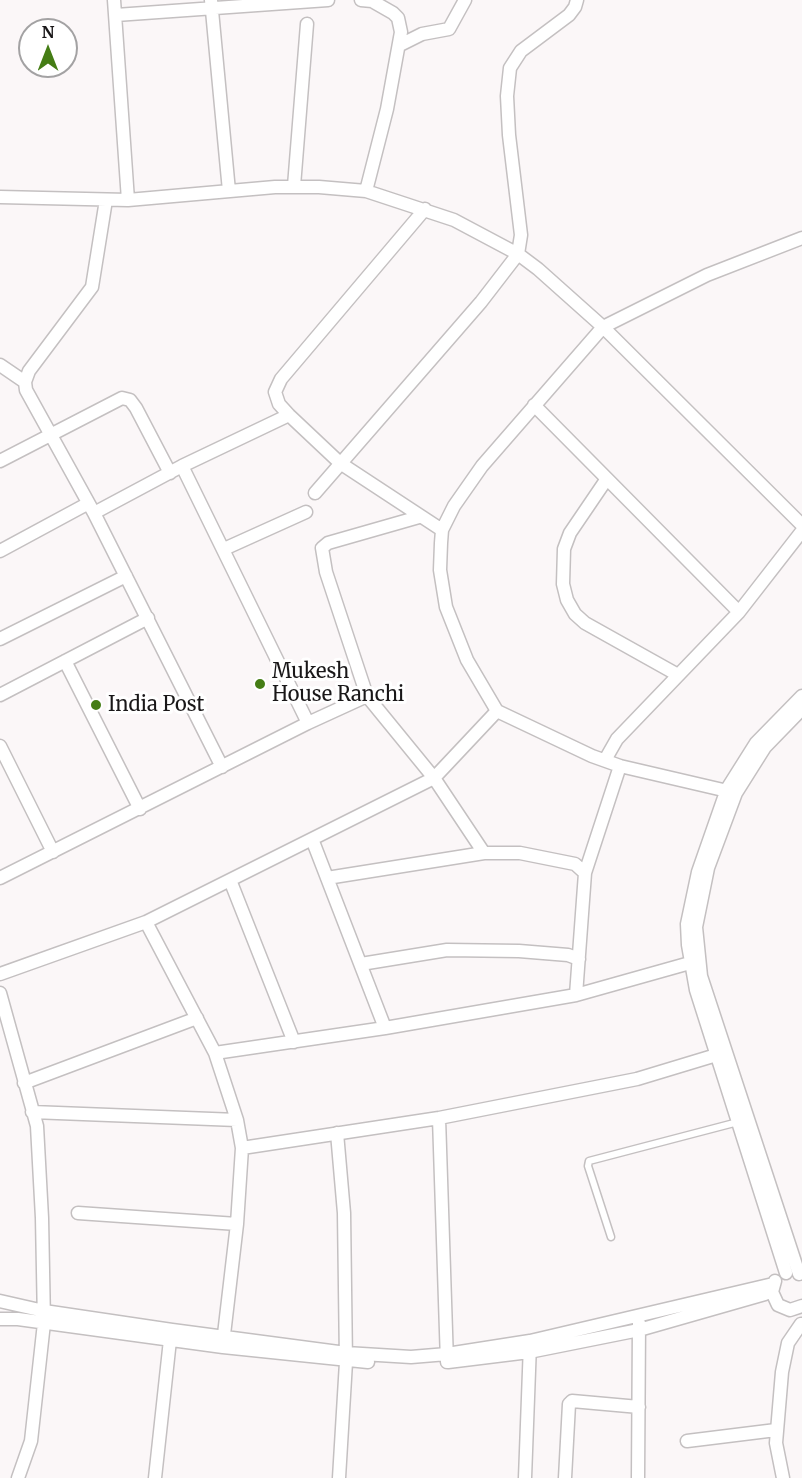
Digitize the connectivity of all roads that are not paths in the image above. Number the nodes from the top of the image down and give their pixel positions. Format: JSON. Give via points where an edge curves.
{"nodes":[{"id":1,"x":114,"y":0,"type":"edge"},
{"id":2,"x":328,"y":0,"type":"edge"},
{"id":3,"x":368,"y":0,"type":"edge"},
{"id":4,"x":465,"y":0,"type":"edge"},
{"id":5,"x":577,"y":0,"type":"edge"},
{"id":6,"x":211,"y":4,"type":"edge"},
{"id":7,"x":116,"y":15,"type":"junction"},
{"id":8,"x":307,"y":24,"type":"dead end"},
{"id":9,"x":400,"y":45,"type":"junction"},
{"id":10,"x":294,"y":186,"type":"junction"},
{"id":11,"x":229,"y":191,"type":"junction"},
{"id":12,"x":366,"y":191,"type":"junction"},
{"id":13,"x":0,"y":197,"type":"edge"},
{"id":14,"x":106,"y":200,"type":"junction"},
{"id":15,"x":128,"y":200,"type":"junction"},
{"id":16,"x":425,"y":209,"type":"junction"},
{"id":17,"x":802,"y":238,"type":"edge"},
{"id":18,"x":518,"y":254,"type":"junction"},
{"id":19,"x":603,"y":327,"type":"junction"},
{"id":20,"x":0,"y":365,"type":"edge"},
{"id":21,"x":25,"y":382,"type":"junction"},
{"id":22,"x":534,"y":405,"type":"junction"},
{"id":23,"x":289,"y":415,"type":"junction"},
{"id":24,"x":50,"y":434,"type":"junction"},
{"id":25,"x":0,"y":460,"type":"edge"},
{"id":26,"x":340,"y":463,"type":"junction"},
{"id":27,"x":182,"y":466,"type":"junction"},
{"id":28,"x":170,"y":473,"type":"junction"},
{"id":29,"x":606,"y":480,"type":"junction"},
{"id":30,"x":315,"y":493,"type":"dead end"},
{"id":31,"x":91,"y":509,"type":"junction"},
{"id":32,"x":306,"y":512,"type":"dead end"},
{"id":33,"x":418,"y":517,"type":"junction"},
{"id":34,"x":802,"y":525,"type":"edge"},
{"id":35,"x":442,"y":530,"type":"junction"},
{"id":36,"x":802,"y":531,"type":"edge"},
{"id":37,"x":224,"y":549,"type":"junction"},
{"id":38,"x":0,"y":551,"type":"edge"},
{"id":39,"x":126,"y":576,"type":"junction"},
{"id":40,"x":739,"y":612,"type":"junction"},
{"id":41,"x":147,"y":618,"type":"junction"},
{"id":42,"x":0,"y":639,"type":"edge"},
{"id":43,"x":65,"y":661,"type":"junction"},
{"id":44,"x":678,"y":675,"type":"junction"},
{"id":45,"x":0,"y":694,"type":"edge"},
{"id":46,"x":368,"y":696,"type":"junction"},
{"id":47,"x":802,"y":696,"type":"edge"},
{"id":48,"x":802,"y":709,"type":"edge"},
{"id":49,"x":497,"y":711,"type":"junction"},
{"id":50,"x":308,"y":723,"type":"junction"},
{"id":51,"x":0,"y":746,"type":"edge"},
{"id":52,"x":605,"y":760,"type":"junction"},
{"id":53,"x":620,"y":766,"type":"junction"},
{"id":54,"x":222,"y":767,"type":"junction"},
{"id":55,"x":434,"y":778,"type":"junction"},
{"id":56,"x":732,"y":791,"type":"junction"},
{"id":57,"x":140,"y":809,"type":"junction"},
{"id":58,"x":312,"y":839,"type":"junction"},
{"id":59,"x":53,"y":852,"type":"junction"},
{"id":60,"x":484,"y":853,"type":"junction"},
{"id":61,"x":585,"y":873,"type":"junction"},
{"id":62,"x":0,"y":878,"type":"edge"},
{"id":63,"x":327,"y":878,"type":"junction"},
{"id":64,"x":230,"y":880,"type":"junction"},
{"id":65,"x":146,"y":922,"type":"junction"},
{"id":66,"x":579,"y":959,"type":"junction"},
{"id":67,"x":694,"y":962,"type":"junction"},
{"id":68,"x":361,"y":964,"type":"junction"},
{"id":69,"x":0,"y":974,"type":"edge"},
{"id":70,"x":0,"y":993,"type":"edge"},
{"id":71,"x":576,"y":995,"type":"junction"},
{"id":72,"x":197,"y":1018,"type":"junction"},
{"id":73,"x":385,"y":1028,"type":"junction"},
{"id":74,"x":294,"y":1042,"type":"junction"},
{"id":75,"x":215,"y":1053,"type":"junction"},
{"id":76,"x":721,"y":1054,"type":"junction"},
{"id":77,"x":24,"y":1083,"type":"junction"},
{"id":78,"x":32,"y":1112,"type":"junction"},
{"id":79,"x":439,"y":1118,"type":"junction"},
{"id":80,"x":237,"y":1120,"type":"junction"},
{"id":81,"x":738,"y":1122,"type":"junction"},
{"id":82,"x":337,"y":1133,"type":"junction"},
{"id":83,"x":242,"y":1148,"type":"junction"},
{"id":84,"x":78,"y":1213,"type":"dead end"},
{"id":85,"x":237,"y":1224,"type":"junction"},
{"id":86,"x":610,"y":1237,"type":"dead end"},
{"id":87,"x":796,"y":1274,"type":"edge"},
{"id":88,"x":772,"y":1288,"type":"junction"},
{"id":89,"x":0,"y":1301,"type":"edge"},
{"id":90,"x":799,"y":1307,"type":"edge"},
{"id":91,"x":44,"y":1317,"type":"junction"},
{"id":92,"x":0,"y":1319,"type":"edge"},
{"id":93,"x":639,"y":1323,"type":"junction"},
{"id":94,"x":802,"y":1324,"type":"edge"},
{"id":95,"x":170,"y":1340,"type":"junction"},
{"id":96,"x":223,"y":1341,"type":"junction"},
{"id":97,"x":529,"y":1346,"type":"junction"},
{"id":98,"x":346,"y":1357,"type":"junction"},
{"id":99,"x":447,"y":1358,"type":"junction"},
{"id":100,"x":639,"y":1407,"type":"junction"},
{"id":101,"x":776,"y":1430,"type":"junction"},
{"id":102,"x":687,"y":1442,"type":"dead end"},
{"id":103,"x":18,"y":1478,"type":"edge"},
{"id":104,"x":155,"y":1478,"type":"edge"},
{"id":105,"x":339,"y":1478,"type":"edge"},
{"id":106,"x":525,"y":1478,"type":"edge"},
{"id":107,"x":566,"y":1478,"type":"edge"},
{"id":108,"x":638,"y":1478,"type":"edge"},
{"id":109,"x":783,"y":1478,"type":"edge"}],
"edges":[{"from":1,"to":7,"type":"street"},
{"from":2,"to":6,"type":"street"},
{"from":3,"to":9,"type":"street","via":[[386,7],[398,18]]},
{"from":4,"to":9,"type":"street","via":[[449,29],[422,34]]},
{"from":5,"to":18,"type":"street","via":[[568,15],[521,51],[510,68],[509,135],[521,224]]},
{"from":6,"to":7,"type":"street"},
{"from":6,"to":11,"type":"street"},
{"from":7,"to":15,"type":"street"},
{"from":8,"to":10,"type":"street"},
{"from":9,"to":12,"type":"street"},
{"from":10,"to":11,"type":"street"},
{"from":10,"to":12,"type":"street"},
{"from":11,"to":15,"type":"street"},
{"from":12,"to":16,"type":"street"},
{"from":13,"to":14,"type":"street"},
{"from":14,"to":15,"type":"street"},
{"from":14,"to":21,"type":"street","via":[[92,287],[29,371]]},
{"from":16,"to":18,"type":"street","via":[[475,229]]},
{"from":16,"to":23,"type":"street","via":[[281,379],[276,397]]},
{"from":17,"to":19,"type":"street","via":[[707,275]]},
{"from":18,"to":19,"type":"street"},
{"from":18,"to":26,"type":"street"},
{"from":19,"to":22,"type":"street"},
{"from":19,"to":34,"type":"street"},
{"from":20,"to":21,"type":"street"},
{"from":21,"to":24,"type":"street"},
{"from":22,"to":29,"type":"street"},
{"from":22,"to":35,"type":"street","via":[[483,466]]},
{"from":23,"to":26,"type":"street"},
{"from":23,"to":27,"type":"street"},
{"from":24,"to":25,"type":"street"},
{"from":24,"to":28,"type":"street","via":[[111,401],[130,400]]},
{"from":24,"to":31,"type":"street"},
{"from":26,"to":30,"type":"street"},
{"from":26,"to":33,"type":"street"},
{"from":27,"to":28,"type":"street"},
{"from":27,"to":37,"type":"street"},
{"from":28,"to":31,"type":"street"},
{"from":29,"to":40,"type":"street"},
{"from":29,"to":44,"type":"street","via":[[570,533],[564,549],[562,584],[567,600],[585,623]]},
{"from":31,"to":38,"type":"street"},
{"from":31,"to":39,"type":"street"},
{"from":32,"to":37,"type":"street"},
{"from":33,"to":35,"type":"street"},
{"from":33,"to":46,"type":"street","via":[[322,548],[326,572]]},
{"from":35,"to":49,"type":"street","via":[[440,570],[446,607],[467,660]]},
{"from":36,"to":40,"type":"street"},
{"from":37,"to":50,"type":"street"},
{"from":39,"to":41,"type":"street"},
{"from":39,"to":42,"type":"street"},
{"from":40,"to":44,"type":"street"},
{"from":41,"to":43,"type":"street"},
{"from":41,"to":54,"type":"street"},
{"from":43,"to":45,"type":"street"},
{"from":43,"to":57,"type":"street"},
{"from":44,"to":52,"type":"street","via":[[617,739]]},
{"from":46,"to":50,"type":"street"},
{"from":46,"to":55,"type":"street"},
{"from":47,"to":56,"type":"street","via":[[756,743]]},
{"from":48,"to":56,"type":"street","via":[[765,747]]},
{"from":49,"to":52,"type":"street"},
{"from":49,"to":55,"type":"street"},
{"from":50,"to":54,"type":"street"},
{"from":51,"to":59,"type":"street"},
{"from":52,"to":53,"type":"street"},
{"from":53,"to":56,"type":"street"},
{"from":53,"to":61,"type":"street"},
{"from":54,"to":57,"type":"street"},
{"from":55,"to":58,"type":"street"},
{"from":55,"to":60,"type":"street"},
{"from":56,"to":67,"type":"street","via":[[693,891],[687,924]]},
{"from":57,"to":59,"type":"street"},
{"from":58,"to":63,"type":"street"},
{"from":58,"to":64,"type":"street"},
{"from":59,"to":62,"type":"street"},
{"from":60,"to":61,"type":"street","via":[[520,853],[575,864]]},
{"from":60,"to":63,"type":"street"},
{"from":61,"to":66,"type":"street"},
{"from":63,"to":68,"type":"street"},
{"from":64,"to":65,"type":"street"},
{"from":64,"to":74,"type":"street"},
{"from":65,"to":69,"type":"street"},
{"from":65,"to":72,"type":"street"},
{"from":66,"to":68,"type":"street","via":[[519,951],[447,950]]},
{"from":66,"to":71,"type":"street"},
{"from":67,"to":71,"type":"street"},
{"from":67,"to":76,"type":"street"},
{"from":68,"to":73,"type":"street"},
{"from":70,"to":77,"type":"street"},
{"from":71,"to":73,"type":"street"},
{"from":72,"to":75,"type":"street"},
{"from":72,"to":77,"type":"street"},
{"from":73,"to":74,"type":"street"},
{"from":74,"to":75,"type":"street"},
{"from":75,"to":80,"type":"street"},
{"from":76,"to":79,"type":"street","via":[[637,1079]]},
{"from":76,"to":81,"type":"street"},
{"from":76,"to":87,"type":"street"},
{"from":77,"to":78,"type":"street"},
{"from":78,"to":80,"type":"street"},
{"from":78,"to":91,"type":"street","via":[[37,1126]]},
{"from":79,"to":82,"type":"street"},
{"from":79,"to":99,"type":"street"},
{"from":80,"to":83,"type":"street"},
{"from":81,"to":86,"type":"lane","via":[[589,1161]]},
{"from":81,"to":87,"type":"street"},
{"from":82,"to":83,"type":"street"},
{"from":82,"to":98,"type":"street","via":[[344,1213]]},
{"from":83,"to":85,"type":"street"},
{"from":84,"to":85,"type":"street"},
{"from":85,"to":96,"type":"street"},
{"from":87,"to":88,"type":"street"},
{"from":88,"to":90,"type":"street","via":[[778,1305],[790,1310]]},
{"from":88,"to":93,"type":"street"},
{"from":89,"to":91,"type":"street"},
{"from":90,"to":94,"type":"street"},
{"from":91,"to":92,"type":"street"},
{"from":91,"to":95,"type":"street"},
{"from":91,"to":96,"type":"street"},
{"from":91,"to":103,"type":"street","via":[[31,1442]]},
{"from":93,"to":97,"type":"street"},
{"from":93,"to":100,"type":"street"},
{"from":94,"to":101,"type":"street","via":[[786,1350]]},
{"from":95,"to":96,"type":"street"},
{"from":95,"to":104,"type":"street"},
{"from":96,"to":98,"type":"street"},
{"from":97,"to":99,"type":"street"},
{"from":97,"to":106,"type":"street"},
{"from":98,"to":99,"type":"street"},
{"from":98,"to":105,"type":"street"},
{"from":100,"to":107,"type":"street","via":[[572,1401]]},
{"from":100,"to":108,"type":"street"},
{"from":101,"to":102,"type":"street"},
{"from":101,"to":109,"type":"street"}]}
